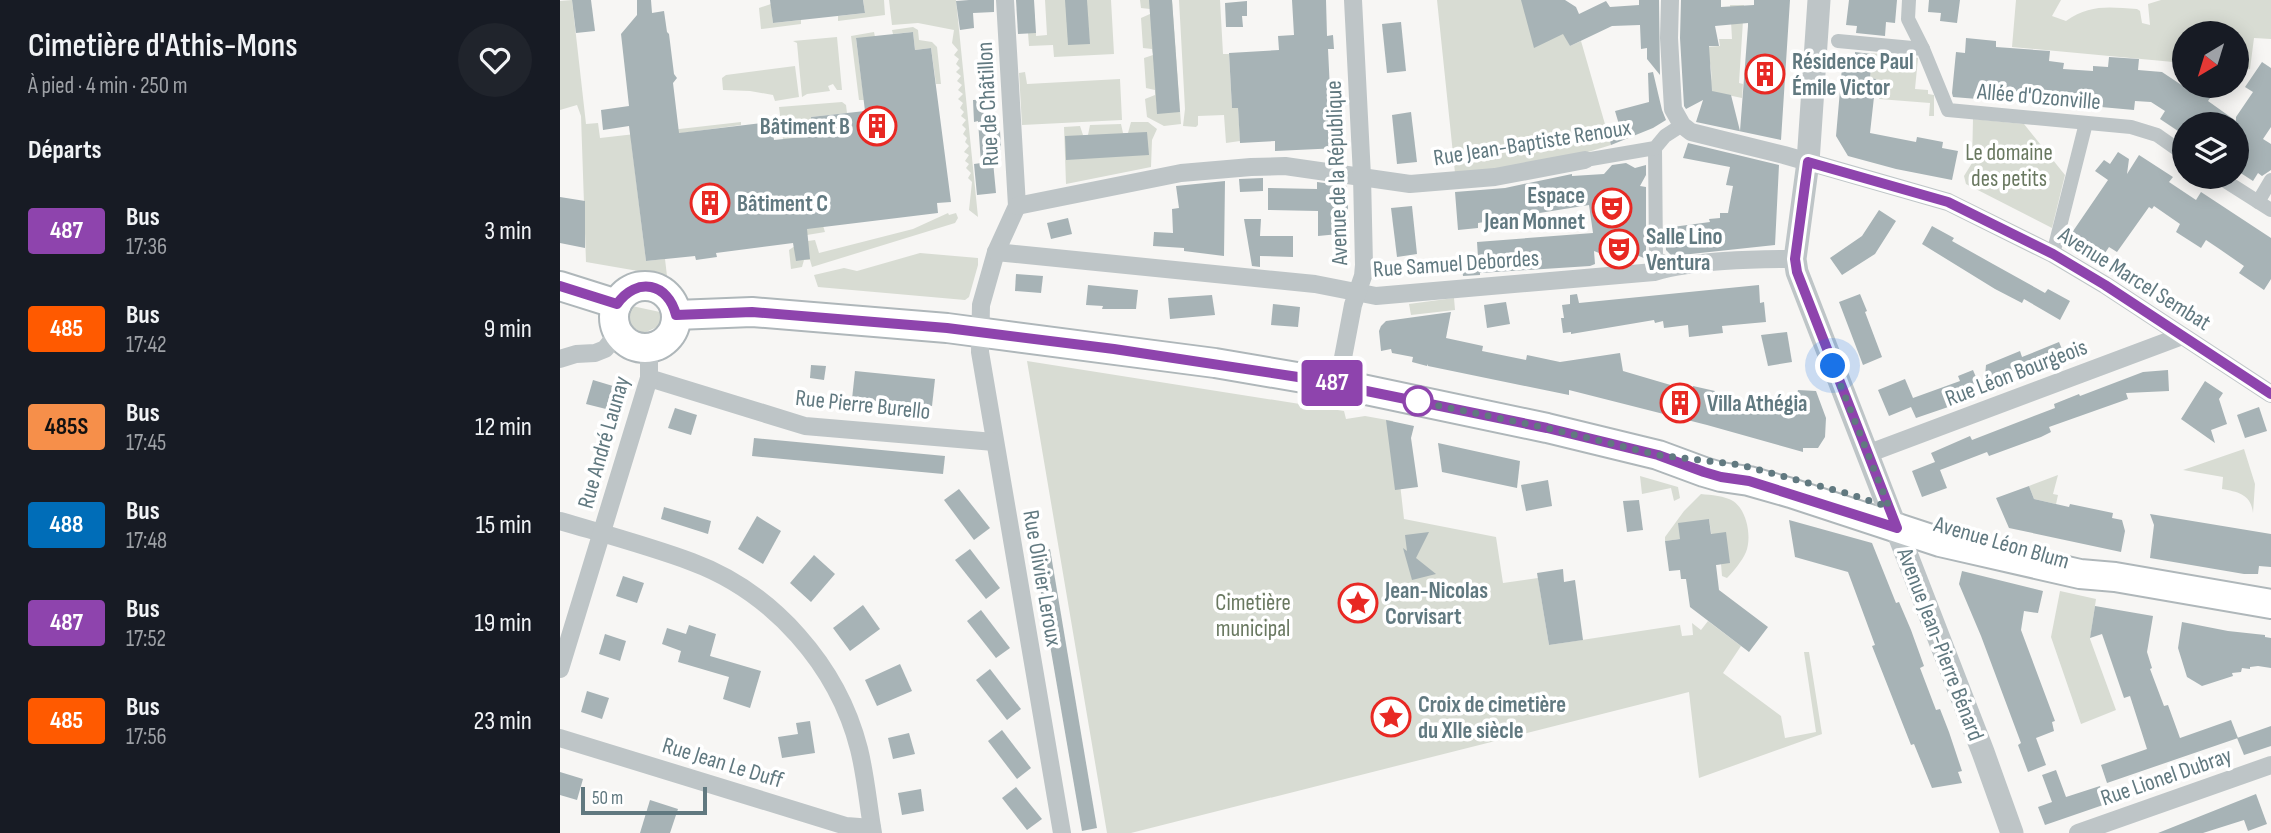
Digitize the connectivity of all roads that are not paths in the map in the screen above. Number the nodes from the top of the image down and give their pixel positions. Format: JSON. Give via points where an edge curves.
{"nodes":[{"id":1,"x":1005,"y":0,"type":"edge"},
{"id":2,"x":1353,"y":0,"type":"edge"},
{"id":3,"x":1670,"y":0,"type":"edge"},
{"id":4,"x":1819,"y":0,"type":"edge"},
{"id":5,"x":1909,"y":0,"type":"edge"},
{"id":6,"x":1830,"y":40,"type":"junction"},
{"id":7,"x":1923,"y":49,"type":"junction"},
{"id":8,"x":2086,"y":123,"type":"junction"},
{"id":9,"x":1682,"y":125,"type":"junction"},
{"id":10,"x":2172,"y":146,"type":"edge"},
{"id":11,"x":1655,"y":148,"type":"junction"},
{"id":12,"x":1585,"y":160,"type":"joint"},
{"id":13,"x":1808,"y":162,"type":"junction"},
{"id":14,"x":1362,"y":176,"type":"junction"},
{"id":15,"x":2271,"y":180,"type":"edge"},
{"id":16,"x":2238,"y":189,"type":"edge"},
{"id":17,"x":2258,"y":202,"type":"junction"},
{"id":18,"x":1017,"y":206,"type":"junction"},
{"id":19,"x":2271,"y":210,"type":"edge"},
{"id":20,"x":996,"y":252,"type":"junction"},
{"id":21,"x":2053,"y":254,"type":"junction"},
{"id":22,"x":1795,"y":259,"type":"junction"},
{"id":23,"x":1664,"y":262,"type":"dead end"},
{"id":24,"x":560,"y":286,"type":"edge"},
{"id":25,"x":1357,"y":292,"type":"junction"},
{"id":26,"x":617,"y":304,"type":"junction"},
{"id":27,"x":676,"y":315,"type":"junction"},
{"id":28,"x":619,"y":332,"type":"junction"},
{"id":29,"x":979,"y":332,"type":"junction"},
{"id":30,"x":2182,"y":336,"type":"junction"},
{"id":31,"x":649,"y":348,"type":"junction"},
{"id":32,"x":560,"y":359,"type":"edge"},
{"id":33,"x":649,"y":378,"type":"junction"},
{"id":34,"x":1338,"y":384,"type":"junction"},
{"id":35,"x":2271,"y":394,"type":"edge"},
{"id":36,"x":994,"y":442,"type":"junction"},
{"id":37,"x":1867,"y":454,"type":"junction"},
{"id":38,"x":1893,"y":517,"type":"junction"},
{"id":39,"x":560,"y":521,"type":"edge"},
{"id":40,"x":602,"y":534,"type":"junction"},
{"id":41,"x":2271,"y":604,"type":"edge"},
{"id":42,"x":560,"y":668,"type":"edge"},
{"id":43,"x":560,"y":738,"type":"edge"},
{"id":44,"x":2271,"y":765,"type":"edge"},
{"id":45,"x":872,"y":830,"type":"edge"},
{"id":46,"x":1062,"y":833,"type":"edge"},
{"id":47,"x":2012,"y":833,"type":"edge"},
{"id":48,"x":2078,"y":833,"type":"edge"}],
"edges":[{"from":1,"to":18,"type":"street","name":"Rue de Châtillon"},
{"from":2,"to":14,"type":"street","name":"Avenue de la République"},
{"from":3,"to":9,"type":"street","via":[[1673,108]]},
{"from":4,"to":6,"type":"street"},
{"from":5,"to":7,"type":"street","name":"Allée d'Ozonville","via":[[1908,19]]},
{"from":6,"to":7,"type":"street"},
{"from":6,"to":13,"type":"street"},
{"from":7,"to":8,"type":"street","name":"Allée d'Ozonville","via":[[1948,110]]},
{"from":8,"to":10,"type":"street","name":"Allée d'Ozonville","via":[[2131,127]]},
{"from":8,"to":21,"type":"street"},
{"from":9,"to":11,"type":"street","name":"Rue Jean-Baptiste Renoux"},
{"from":9,"to":13,"type":"street","name":"Avenue Marcel Sembat","via":[[1690,132]]},
{"from":11,"to":12,"type":"street","name":"Rue Jean-Baptiste Renoux"},
{"from":11,"to":23,"type":"street","via":[[1656,258]]},
{"from":12,"to":14,"type":"street","name":"Rue Jean-Baptiste Renoux","via":[[1495,177],[1410,184]]},
{"from":13,"to":21,"type":"street","name":"Avenue Marcel Sembat","via":[[1948,202]]},
{"from":13,"to":22,"type":"street"},
{"from":14,"to":18,"type":"street","name":"Rue Jean-Baptiste Renoux","via":[[1285,166],[1181,173]]},
{"from":14,"to":25,"type":"street","name":"Avenue de la République","via":[[1364,265]]},
{"from":15,"to":17,"type":"street"},
{"from":16,"to":17,"type":"street"},
{"from":17,"to":19,"type":"street"},
{"from":18,"to":20,"type":"street"},
{"from":20,"to":25,"type":"street","name":"Rue Samuel Debordes"},
{"from":20,"to":29,"type":"street","name":"Rue Olivier Leroux","via":[[981,305]]},
{"from":21,"to":30,"type":"street","name":"Avenue Marcel Sembat"},
{"from":22,"to":25,"type":"street","name":"Rue Samuel Debordes","via":[[1464,290],[1376,296]]},
{"from":22,"to":37,"type":"street","name":"Avenue Jean-Pierre Bénard"},
{"from":24,"to":26,"type":"main road"},
{"from":25,"to":34,"type":"street","name":"Avenue de la République"},
{"from":26,"to":27,"type":"main road","via":[[631,290],[651,287],[668,297]]},
{"from":26,"to":28,"type":"main road"},
{"from":27,"to":29,"type":"main road","name":"Avenue Léon Blum","via":[[752,312]]},
{"from":27,"to":31,"type":"main road","via":[[672,333]]},
{"from":28,"to":31,"type":"main road","via":[[631,344]]},
{"from":28,"to":32,"type":"street","via":[[605,349]]},
{"from":29,"to":34,"type":"main road","name":"Avenue Léon Blum"},
{"from":29,"to":36,"type":"street","name":"Rue Olivier Leroux"},
{"from":30,"to":35,"type":"street","name":"Avenue Marcel Sembat"},
{"from":30,"to":37,"type":"street","name":"Rue Léon Bourgeois"},
{"from":31,"to":33,"type":"street","name":"Rue André Launay"},
{"from":33,"to":36,"type":"street","name":"Rue Pierre Burello","via":[[805,426]]},
{"from":33,"to":40,"type":"street","name":"Rue André Launay"},
{"from":34,"to":38,"type":"main road","name":"Avenue Léon Blum","via":[[1658,455],[1741,465],[1849,494]]},
{"from":36,"to":46,"type":"street","name":"Rue Olivier Leroux"},
{"from":37,"to":38,"type":"street","name":"Avenue Jean-Pierre Bénard"},
{"from":38,"to":41,"type":"main road","name":"Avenue Léon Blum","via":[[1951,529],[2115,577]]},
{"from":38,"to":47,"type":"street","name":"Avenue Jean-Pierre Bénard"},
{"from":39,"to":40,"type":"street"},
{"from":40,"to":42,"type":"street","name":"Rue André Launay"},
{"from":40,"to":45,"type":"street","via":[[714,572],[753,595],[794,631],[823,667],[847,713],[858,747]]},
{"from":43,"to":45,"type":"street","name":"Rue Jean Le Duff","via":[[846,826]]},
{"from":44,"to":48,"type":"street","name":"Rue Lionel Dubray"}]}
